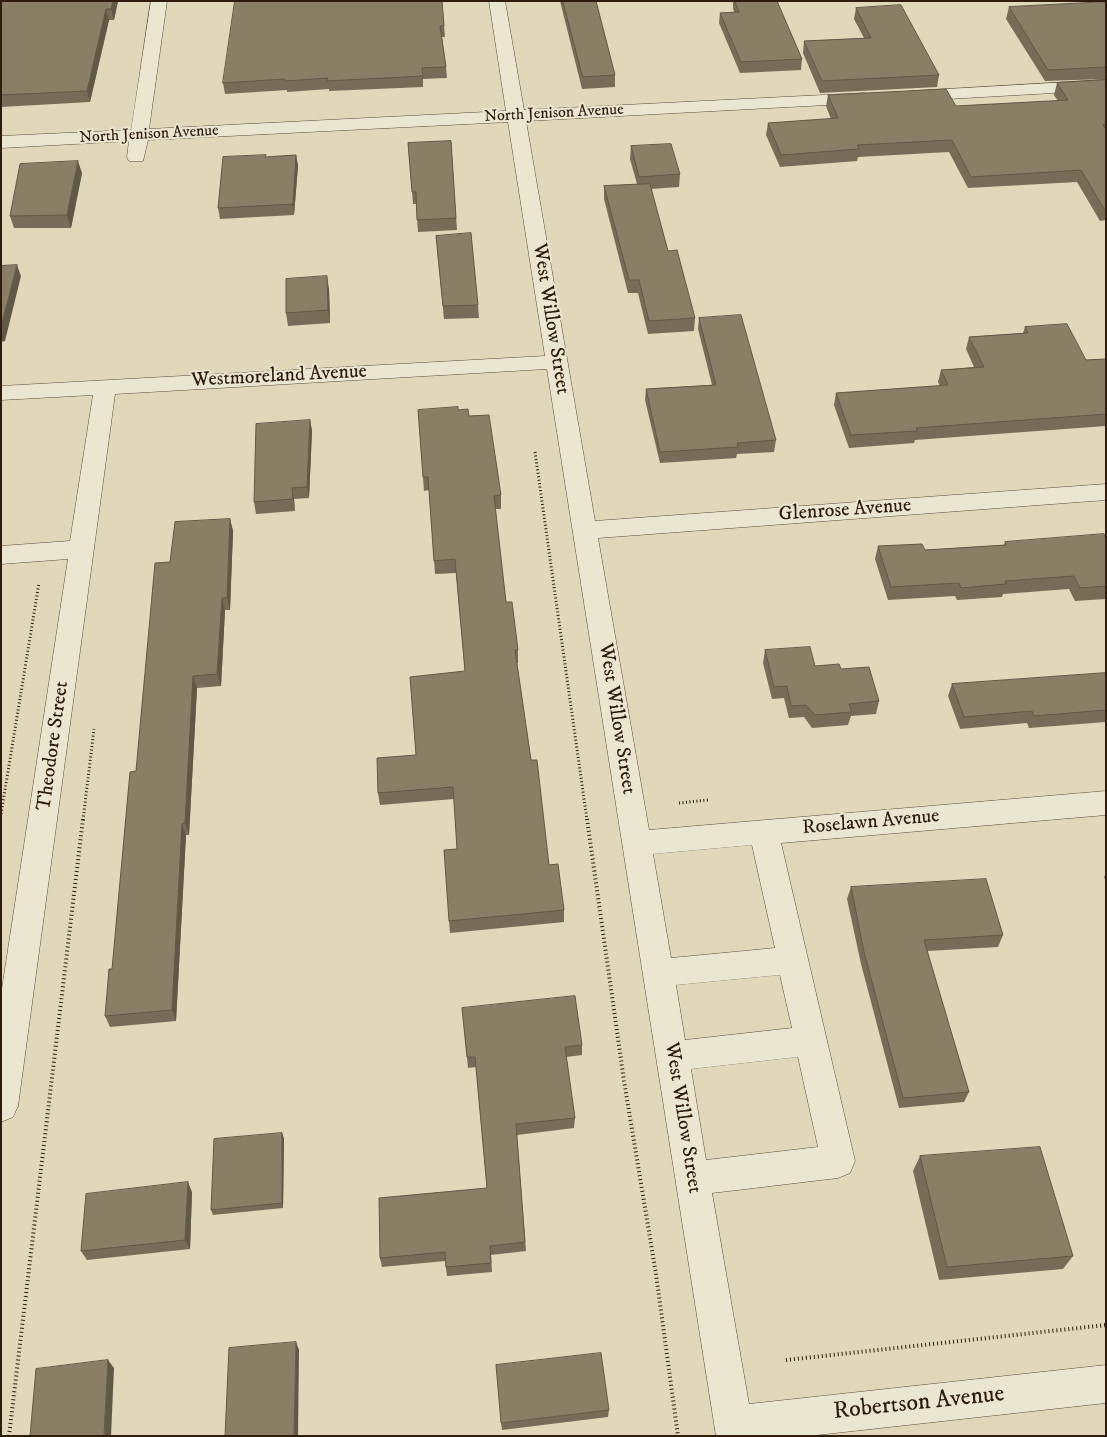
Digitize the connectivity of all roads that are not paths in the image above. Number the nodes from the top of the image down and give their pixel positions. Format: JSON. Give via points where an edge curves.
{"nodes":[{"id":1,"x":159,"y":1,"type":"edge"},
{"id":2,"x":497,"y":1,"type":"edge"},
{"id":3,"x":1106,"y":85,"type":"edge"},
{"id":4,"x":516,"y":117,"type":"junction"},
{"id":5,"x":140,"y":135,"type":"junction"},
{"id":6,"x":1,"y":142,"type":"edge"},
{"id":7,"x":136,"y":157,"type":"dead end"},
{"id":8,"x":557,"y":362,"type":"junction"},
{"id":9,"x":105,"y":387,"type":"junction"},
{"id":10,"x":1,"y":393,"type":"edge"},
{"id":11,"x":1106,"y":492,"type":"edge"},
{"id":12,"x":585,"y":530,"type":"junction"},
{"id":13,"x":82,"y":550,"type":"junction"},
{"id":14,"x":1,"y":555,"type":"edge"},
{"id":15,"x":1106,"y":803,"type":"edge"},
{"id":16,"x":764,"y":832,"type":"junction"},
{"id":17,"x":636,"y":843,"type":"junction"},
{"id":18,"x":793,"y":960,"type":"junction"},
{"id":19,"x":658,"y":973,"type":"junction"},
{"id":20,"x":812,"y":1041,"type":"junction"},
{"id":21,"x":672,"y":1056,"type":"junction"},
{"id":22,"x":1,"y":1106,"type":"edge"},
{"id":23,"x":692,"y":1179,"type":"junction"},
{"id":24,"x":1106,"y":1384,"type":"edge"},
{"id":25,"x":734,"y":1430,"type":"edge"}],
"edges":[{"from":1,"to":5,"type":"street"},
{"from":2,"to":4,"type":"street","name":"West Willow Street"},
{"from":3,"to":4,"type":"street","name":"North Jenison Avenue"},
{"from":4,"to":5,"type":"street","name":"North Jenison Avenue"},
{"from":4,"to":8,"type":"street","name":"West Willow Street"},
{"from":5,"to":6,"type":"street","name":"North Jenison Avenue"},
{"from":5,"to":7,"type":"street"},
{"from":8,"to":9,"type":"street","name":"Westmoreland Avenue"},
{"from":8,"to":12,"type":"street","name":"West Willow Street"},
{"from":9,"to":10,"type":"street","name":"Westmoreland Avenue"},
{"from":9,"to":13,"type":"street","name":"Theodore Street"},
{"from":11,"to":12,"type":"street","name":"Glenrose Avenue"},
{"from":12,"to":17,"type":"street","name":"West Willow Street"},
{"from":13,"to":14,"type":"street"},
{"from":13,"to":22,"type":"street","name":"Theodore Street"},
{"from":15,"to":16,"type":"street","name":"Roselawn Avenue"},
{"from":16,"to":17,"type":"street","name":"Roselawn Avenue"},
{"from":16,"to":18,"type":"street"},
{"from":17,"to":19,"type":"street","name":"West Willow Street"},
{"from":18,"to":19,"type":"street"},
{"from":18,"to":20,"type":"street"},
{"from":19,"to":21,"type":"street","name":"West Willow Street"},
{"from":20,"to":21,"type":"street"},
{"from":20,"to":23,"type":"street","via":[[838,1161]]},
{"from":21,"to":23,"type":"street","name":"West Willow Street"},
{"from":23,"to":25,"type":"street","name":"West Willow Street"},
{"from":24,"to":25,"type":"street","name":"Robertson Avenue"}]}
